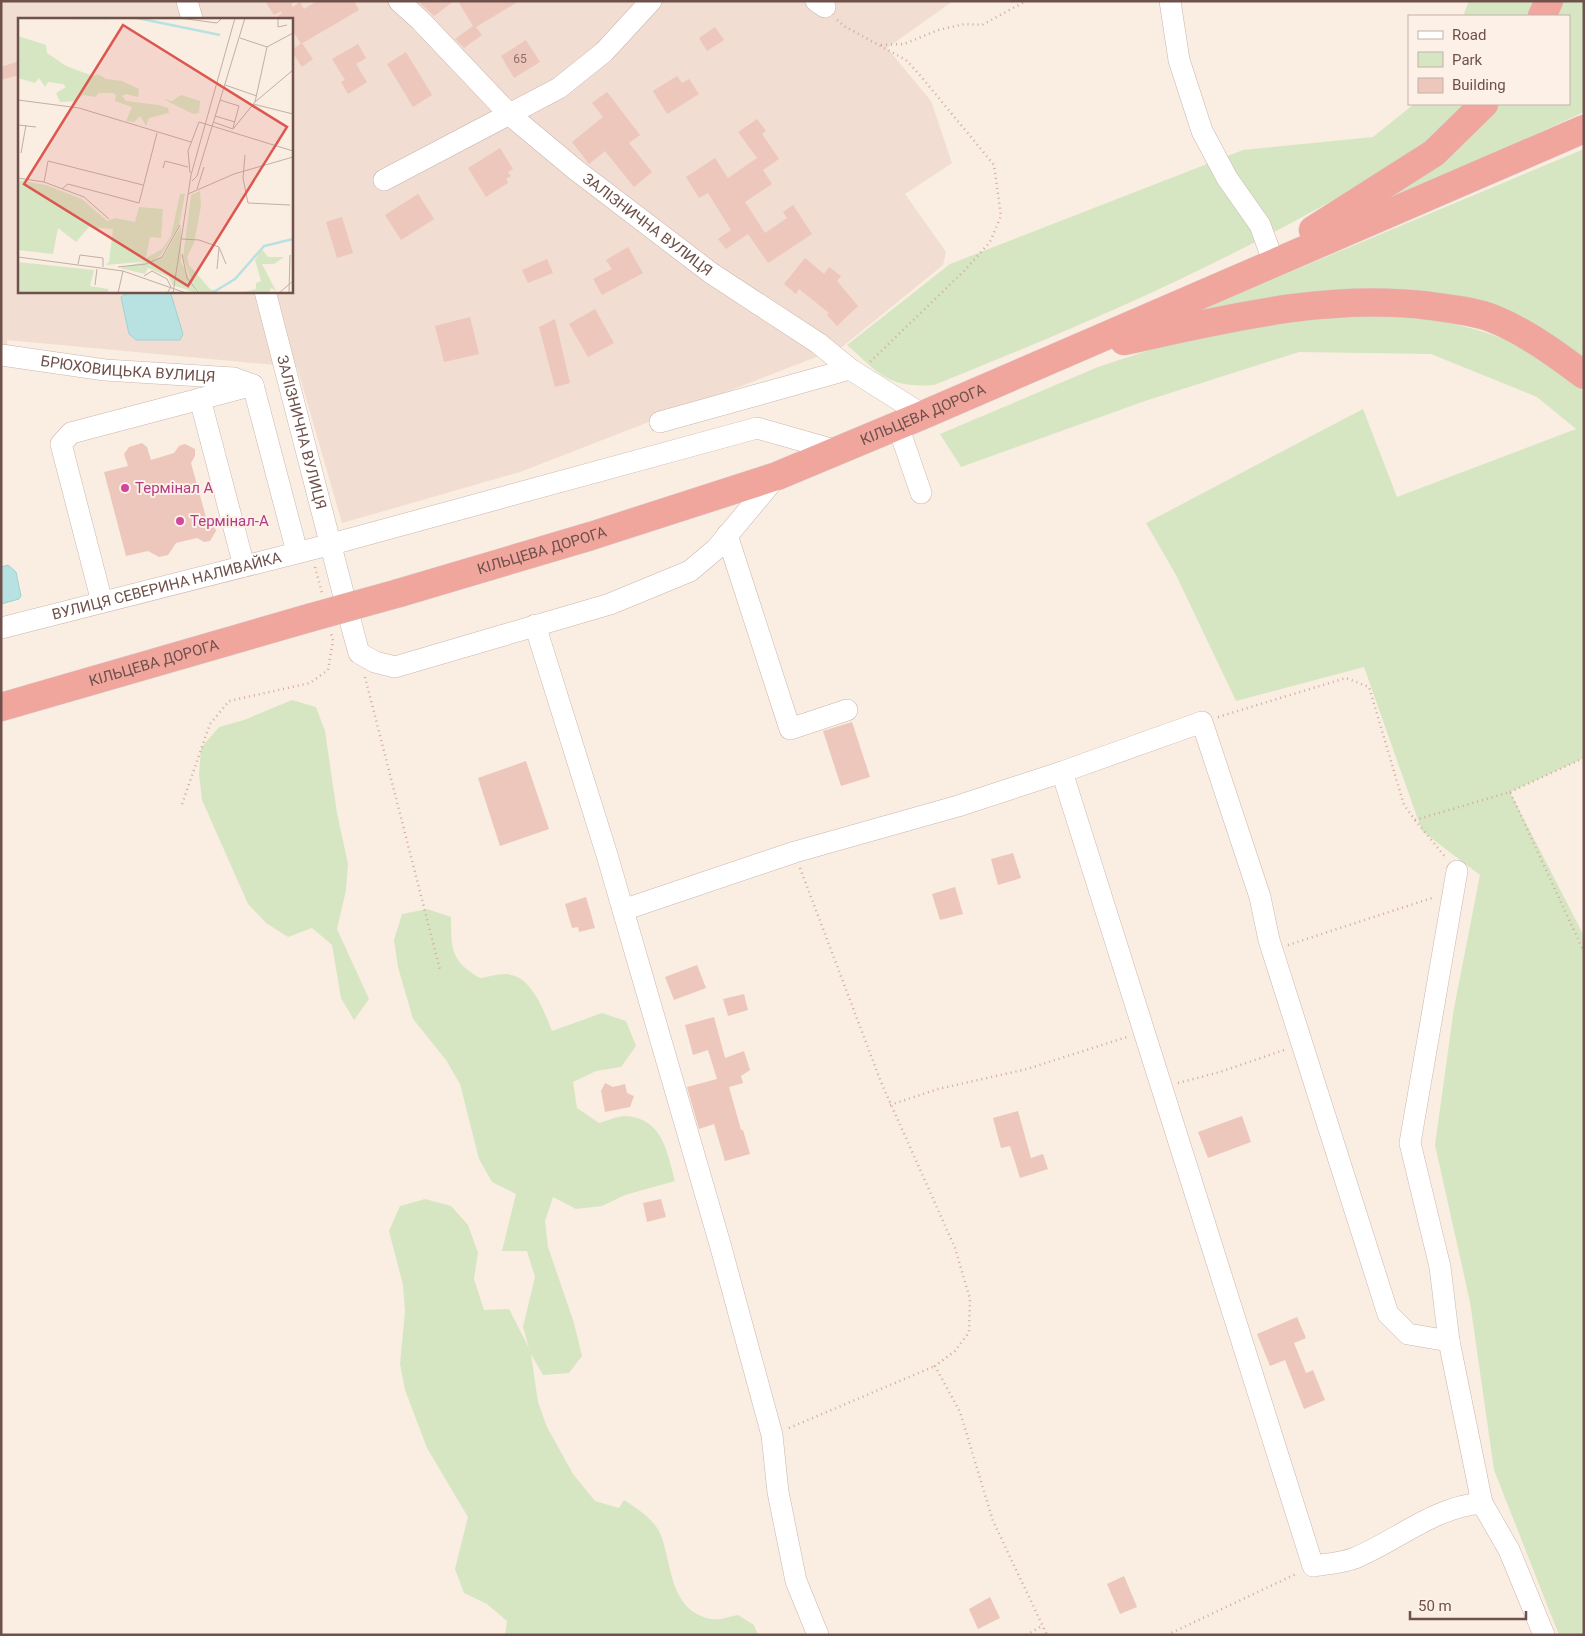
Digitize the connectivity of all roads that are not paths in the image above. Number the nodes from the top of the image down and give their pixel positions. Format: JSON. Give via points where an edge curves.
{"nodes":[{"id":1,"x":188,"y":1,"type":"edge"},
{"id":2,"x":399,"y":1,"type":"edge"},
{"id":3,"x":651,"y":1,"type":"edge"},
{"id":4,"x":1170,"y":1,"type":"edge"},
{"id":5,"x":1549,"y":1,"type":"edge"},
{"id":6,"x":1542,"y":15,"type":"edge"},
{"id":7,"x":192,"y":18,"type":"edge"},
{"id":8,"x":1483,"y":105,"type":"edge"},
{"id":9,"x":510,"y":115,"type":"junction"},
{"id":10,"x":1584,"y":129,"type":"edge"},
{"id":11,"x":384,"y":180,"type":"dead end"},
{"id":12,"x":1271,"y":255,"type":"junction"},
{"id":13,"x":1231,"y":280,"type":"junction"},
{"id":14,"x":265,"y":292,"type":"edge"},
{"id":15,"x":1069,"y":352,"type":"junction"},
{"id":16,"x":1,"y":354,"type":"edge"},
{"id":17,"x":856,"y":373,"type":"junction"},
{"id":18,"x":1584,"y":375,"type":"edge"},
{"id":19,"x":253,"y":385,"type":"junction"},
{"id":20,"x":200,"y":399,"type":"junction"},
{"id":21,"x":923,"y":415,"type":"junction"},
{"id":22,"x":660,"y":422,"type":"dead end"},
{"id":23,"x":898,"y":426,"type":"junction"},
{"id":24,"x":838,"y":451,"type":"junction"},
{"id":25,"x":777,"y":476,"type":"junction"},
{"id":26,"x":921,"y":493,"type":"dead end"},
{"id":27,"x":727,"y":535,"type":"junction"},
{"id":28,"x":332,"y":544,"type":"junction"},
{"id":29,"x":304,"y":550,"type":"junction"},
{"id":30,"x":244,"y":566,"type":"junction"},
{"id":31,"x":102,"y":602,"type":"junction"},
{"id":32,"x":535,"y":625,"type":"junction"},
{"id":33,"x":1,"y":628,"type":"edge"},
{"id":34,"x":1,"y":707,"type":"edge"},
{"id":35,"x":847,"y":710,"type":"dead end"},
{"id":36,"x":1062,"y":772,"type":"junction"},
{"id":37,"x":1455,"y":881,"type":"road end"},
{"id":38,"x":623,"y":910,"type":"junction"},
{"id":39,"x":1449,"y":1342,"type":"junction"},
{"id":40,"x":1482,"y":1502,"type":"junction"},
{"id":41,"x":818,"y":1635,"type":"edge"},
{"id":42,"x":1544,"y":1635,"type":"edge"}],
"edges":[{"from":1,"to":7,"type":"street"},
{"from":2,"to":9,"type":"street","name":"ЗАЛІЗНИЧНА ВУЛИЦЯ"},
{"from":3,"to":9,"type":"street","via":[[604,52],[559,88]]},
{"from":4,"to":12,"type":"street","via":[[1179,60],[1202,131],[1226,178],[1260,225]]},
{"from":5,"to":6,"type":"highway"},
{"from":8,"to":12,"type":"highway","via":[[1434,153]]},
{"from":9,"to":11,"type":"street"},
{"from":9,"to":17,"type":"street","name":"ЗАЛІЗНИЧНА ВУЛИЦЯ","via":[[710,273],[818,343]]},
{"from":10,"to":13,"type":"highway"},
{"from":12,"to":13,"type":"highway"},
{"from":13,"to":15,"type":"highway"},
{"from":14,"to":28,"type":"street","name":"ЗАЛІЗНИЧНА ВУЛИЦЯ"},
{"from":15,"to":18,"type":"highway","via":[[1255,312],[1309,304],[1373,301],[1450,309],[1493,318],[1523,333]]},
{"from":15,"to":21,"type":"highway","name":"КІЛЬЦЕВА ДОРОГА"},
{"from":16,"to":19,"type":"street","name":"БРЮХОВИЦЬКА ВУЛИЦЯ","via":[[105,370],[234,378]]},
{"from":17,"to":21,"type":"street","name":"ЗАЛІЗНИЧНА ВУЛИЦЯ"},
{"from":17,"to":22,"type":"street"},
{"from":19,"to":20,"type":"street"},
{"from":19,"to":29,"type":"street"},
{"from":20,"to":30,"type":"street"},
{"from":20,"to":31,"type":"street","via":[[71,433],[61,444]]},
{"from":21,"to":23,"type":"highway","name":"КІЛЬЦЕВА ДОРОГА"},
{"from":23,"to":24,"type":"highway","name":"КІЛЬЦЕВА ДОРОГА"},
{"from":23,"to":26,"type":"street"},
{"from":24,"to":25,"type":"highway","name":"КІЛЬЦЕВА ДОРОГА"},
{"from":24,"to":28,"type":"street","name":"ВУЛИЦЯ СЕВЕРИНА НАЛИВАЙКА","via":[[757,428]]},
{"from":25,"to":27,"type":"street"},
{"from":25,"to":34,"type":"highway","name":"КІЛЬЦЕВА ДОРОГА","bridge":true,"via":[[399,593],[320,625]]},
{"from":27,"to":32,"type":"street","via":[[690,571],[610,604]]},
{"from":27,"to":35,"type":"street","via":[[790,729]]},
{"from":28,"to":29,"type":"street","name":"ВУЛИЦЯ СЕВЕРИНА НАЛИВАЙКА"},
{"from":28,"to":32,"type":"street","name":"ЗАЛІЗНИЧНА ВУЛИЦЯ","via":[[360,653],[375,662],[395,667]]},
{"from":29,"to":30,"type":"street","name":"ВУЛИЦЯ СЕВЕРИНА НАЛИВАЙКА"},
{"from":30,"to":31,"type":"street","name":"ВУЛИЦЯ СЕВЕРИНА НАЛИВАЙКА"},
{"from":31,"to":33,"type":"street","name":"ВУЛИЦЯ СЕВЕРИНА НАЛИВАЙКА"},
{"from":32,"to":38,"type":"street"},
{"from":36,"to":38,"type":"street","via":[[958,806],[795,852]]},
{"from":36,"to":39,"type":"street","via":[[1202,722],[1260,897],[1272,951],[1388,1314],[1408,1334]]},
{"from":36,"to":40,"type":"street","via":[[1313,1566],[1354,1558],[1420,1522],[1462,1504]]},
{"from":37,"to":39,"type":"street","via":[[1410,1143],[1440,1266]]},
{"from":38,"to":41,"type":"street","via":[[772,1435],[778,1492],[796,1581]]},
{"from":39,"to":40,"type":"street"},
{"from":40,"to":42,"type":"street","via":[[1508,1550]]}]}
